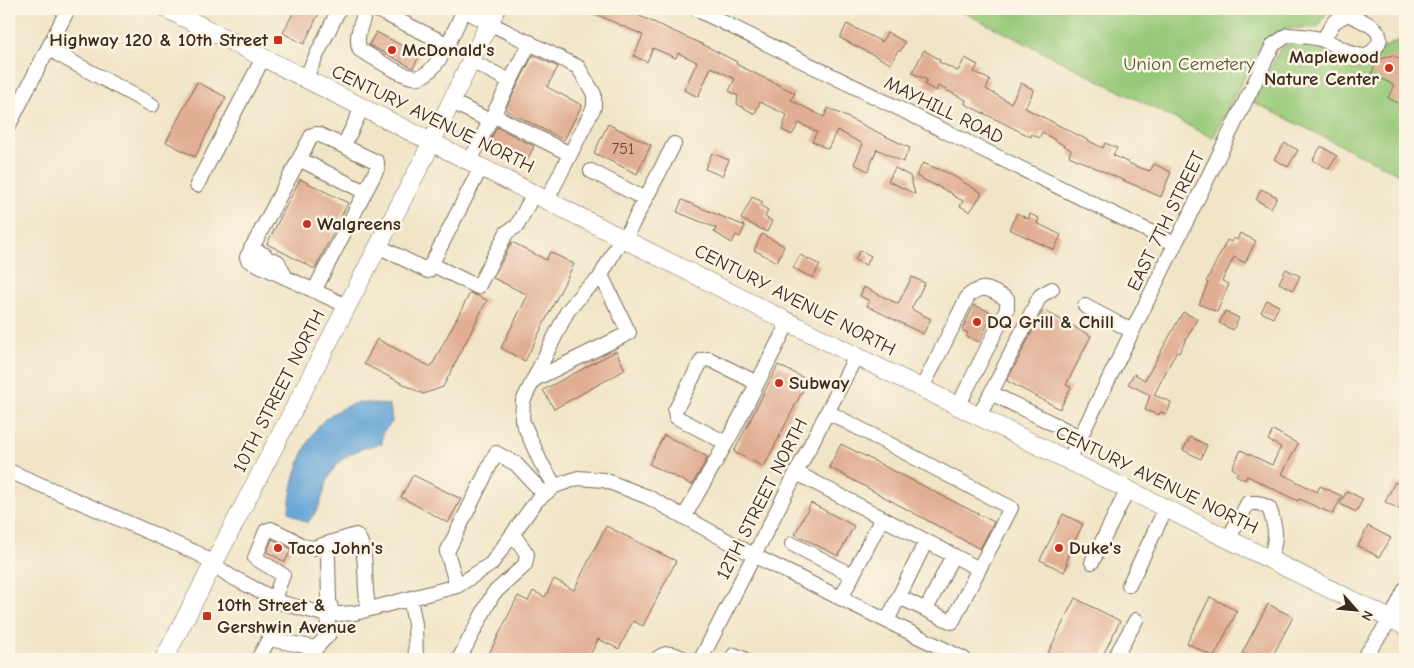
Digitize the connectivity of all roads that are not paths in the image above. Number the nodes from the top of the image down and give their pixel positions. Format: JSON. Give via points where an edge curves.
{"nodes":[{"id":1,"x":68,"y":9,"type":"edge"},
{"id":2,"x":167,"y":9,"type":"edge"},
{"id":3,"x":340,"y":9,"type":"edge"},
{"id":4,"x":375,"y":9,"type":"edge"},
{"id":5,"x":462,"y":9,"type":"edge"},
{"id":6,"x":696,"y":9,"type":"edge"},
{"id":7,"x":365,"y":15,"type":"edge"},
{"id":8,"x":493,"y":15,"type":"edge"},
{"id":9,"x":1323,"y":40,"type":"dead end"},
{"id":10,"x":530,"y":42,"type":"junction"},
{"id":11,"x":447,"y":44,"type":"junction"},
{"id":12,"x":49,"y":47,"type":"junction"},
{"id":13,"x":264,"y":58,"type":"junction"},
{"id":14,"x":471,"y":62,"type":"junction"},
{"id":15,"x":305,"y":79,"type":"junction"},
{"id":16,"x":510,"y":81,"type":"junction"},
{"id":17,"x":452,"y":102,"type":"junction"},
{"id":18,"x":152,"y":105,"type":"dead end"},
{"id":19,"x":362,"y":108,"type":"junction"},
{"id":20,"x":491,"y":118,"type":"junction"},
{"id":21,"x":9,"y":125,"type":"edge"},
{"id":22,"x":432,"y":143,"type":"junction"},
{"id":23,"x":674,"y":144,"type":"dead end"},
{"id":24,"x":344,"y":145,"type":"junction"},
{"id":25,"x":570,"y":154,"type":"junction"},
{"id":26,"x":299,"y":159,"type":"junction"},
{"id":27,"x":475,"y":164,"type":"junction"},
{"id":28,"x":590,"y":171,"type":"dead end"},
{"id":29,"x":197,"y":185,"type":"dead end"},
{"id":30,"x":365,"y":192,"type":"junction"},
{"id":31,"x":541,"y":196,"type":"junction"},
{"id":32,"x":645,"y":199,"type":"junction"},
{"id":33,"x":624,"y":238,"type":"junction"},
{"id":34,"x":1175,"y":244,"type":"junction"},
{"id":35,"x":378,"y":246,"type":"junction"},
{"id":36,"x":251,"y":248,"type":"junction"},
{"id":37,"x":431,"y":264,"type":"junction"},
{"id":38,"x":601,"y":275,"type":"junction"},
{"id":39,"x":286,"y":278,"type":"junction"},
{"id":40,"x":1052,"y":289,"type":"dead end"},
{"id":41,"x":314,"y":291,"type":"junction"},
{"id":42,"x":347,"y":306,"type":"junction"},
{"id":43,"x":1084,"y":306,"type":"dead end"},
{"id":44,"x":790,"y":321,"type":"junction"},
{"id":45,"x":1132,"y":331,"type":"junction"},
{"id":46,"x":856,"y":356,"type":"junction"},
{"id":47,"x":533,"y":380,"type":"junction"},
{"id":48,"x":757,"y":384,"type":"junction"},
{"id":49,"x":922,"y":388,"type":"junction"},
{"id":50,"x":991,"y":393,"type":"junction"},
{"id":51,"x":958,"y":406,"type":"junction"},
{"id":52,"x":828,"y":412,"type":"junction"},
{"id":53,"x":979,"y":416,"type":"junction"},
{"id":54,"x":1080,"y":438,"type":"junction"},
{"id":55,"x":726,"y":443,"type":"junction"},
{"id":56,"x":1069,"y":460,"type":"junction"},
{"id":57,"x":9,"y":472,"type":"edge"},
{"id":58,"x":797,"y":473,"type":"junction"},
{"id":59,"x":1128,"y":489,"type":"junction"},
{"id":60,"x":549,"y":490,"type":"junction"},
{"id":61,"x":1166,"y":508,"type":"junction"},
{"id":62,"x":684,"y":517,"type":"junction"},
{"id":63,"x":882,"y":518,"type":"junction"},
{"id":64,"x":513,"y":534,"type":"junction"},
{"id":65,"x":1228,"y":539,"type":"junction"},
{"id":66,"x":926,"y":541,"type":"junction"},
{"id":67,"x":792,"y":544,"type":"dead end"},
{"id":68,"x":953,"y":555,"type":"junction"},
{"id":69,"x":755,"y":556,"type":"junction"},
{"id":70,"x":328,"y":557,"type":"dead end"},
{"id":71,"x":1268,"y":559,"type":"junction"},
{"id":72,"x":1092,"y":562,"type":"dead end"},
{"id":73,"x":214,"y":564,"type":"junction"},
{"id":74,"x":979,"y":569,"type":"junction"},
{"id":75,"x":852,"y":575,"type":"junction"},
{"id":76,"x":1129,"y":585,"type":"dead end"},
{"id":77,"x":457,"y":586,"type":"junction"},
{"id":78,"x":1405,"y":589,"type":"edge"},
{"id":79,"x":899,"y":597,"type":"junction"},
{"id":80,"x":841,"y":598,"type":"junction"},
{"id":81,"x":274,"y":599,"type":"junction"},
{"id":82,"x":410,"y":599,"type":"junction"},
{"id":83,"x":369,"y":609,"type":"junction"},
{"id":84,"x":926,"y":610,"type":"junction"},
{"id":85,"x":330,"y":615,"type":"junction"},
{"id":86,"x":1136,"y":620,"type":"dead end"},
{"id":87,"x":887,"y":621,"type":"junction"},
{"id":88,"x":1398,"y":622,"type":"edge"},
{"id":89,"x":164,"y":659,"type":"edge"},
{"id":90,"x":258,"y":659,"type":"edge"},
{"id":91,"x":416,"y":659,"type":"edge"},
{"id":92,"x":459,"y":659,"type":"edge"},
{"id":93,"x":658,"y":659,"type":"edge"},
{"id":94,"x":685,"y":659,"type":"edge"},
{"id":95,"x":701,"y":659,"type":"edge"},
{"id":96,"x":732,"y":659,"type":"edge"},
{"id":97,"x":744,"y":659,"type":"edge"},
{"id":98,"x":964,"y":659,"type":"edge"},
{"id":99,"x":1114,"y":659,"type":"edge"},
{"id":100,"x":1363,"y":659,"type":"edge"}],
"edges":[{"from":1,"to":12,"type":"street"},
{"from":2,"to":13,"type":"main road","name":"CENTURY AVENUE NORTH"},
{"from":3,"to":15,"type":"street"},
{"from":4,"to":11,"type":"street"},
{"from":5,"to":8,"type":"street"},
{"from":5,"to":11,"type":"street"},
{"from":6,"to":34,"type":"street","name":"MAYHILL ROAD"},
{"from":7,"to":11,"type":"street","via":[[357,45],[360,50],[413,78],[425,76],[436,66]]},
{"from":8,"to":10,"type":"street"},
{"from":8,"to":14,"type":"main road","name":"10TH STREET NORTH"},
{"from":9,"to":34,"type":"street","name":"EAST 7TH STREET","via":[[1288,35],[1273,45]]},
{"from":10,"to":16,"type":"street"},
{"from":10,"to":25,"type":"street","via":[[578,67],[594,94],[594,107]]},
{"from":12,"to":18,"type":"street"},
{"from":12,"to":21,"type":"street"},
{"from":13,"to":15,"type":"main road","name":"CENTURY AVENUE NORTH"},
{"from":13,"to":29,"type":"street"},
{"from":14,"to":16,"type":"street"},
{"from":14,"to":17,"type":"main road","name":"10TH STREET NORTH"},
{"from":15,"to":19,"type":"main road","name":"CENTURY AVENUE NORTH"},
{"from":16,"to":20,"type":"street"},
{"from":17,"to":20,"type":"street"},
{"from":17,"to":22,"type":"main road","name":"10TH STREET NORTH"},
{"from":19,"to":22,"type":"main road","name":"CENTURY AVENUE NORTH"},
{"from":19,"to":24,"type":"street"},
{"from":20,"to":25,"type":"street"},
{"from":20,"to":27,"type":"street"},
{"from":22,"to":27,"type":"main road","name":"CENTURY AVENUE NORTH"},
{"from":22,"to":35,"type":"main road","name":"10TH STREET NORTH"},
{"from":23,"to":32,"type":"street"},
{"from":24,"to":26,"type":"street","via":[[318,134],[312,135]]},
{"from":24,"to":30,"type":"street","via":[[377,162]]},
{"from":25,"to":31,"type":"street"},
{"from":26,"to":30,"type":"street"},
{"from":26,"to":36,"type":"street"},
{"from":27,"to":31,"type":"main road","name":"CENTURY AVENUE NORTH"},
{"from":27,"to":37,"type":"street"},
{"from":28,"to":32,"type":"street"},
{"from":30,"to":41,"type":"street"},
{"from":31,"to":33,"type":"main road","name":"CENTURY AVENUE NORTH"},
{"from":31,"to":37,"type":"street","via":[[517,226],[506,232],[478,287]]},
{"from":32,"to":33,"type":"street"},
{"from":33,"to":38,"type":"street"},
{"from":33,"to":44,"type":"main road","name":"CENTURY AVENUE NORTH"},
{"from":34,"to":45,"type":"street","name":"EAST 7TH STREET"},
{"from":35,"to":37,"type":"street","via":[[428,271]]},
{"from":35,"to":42,"type":"main road","name":"10TH STREET NORTH"},
{"from":36,"to":39,"type":"street","via":[[278,262]]},
{"from":36,"to":39,"type":"street","via":[[248,260]]},
{"from":38,"to":47,"type":"street","via":[[567,312]]},
{"from":38,"to":47,"type":"street","via":[[629,333]]},
{"from":39,"to":41,"type":"street"},
{"from":40,"to":50,"type":"street","via":[[1040,296]]},
{"from":41,"to":42,"type":"street"},
{"from":42,"to":73,"type":"main road","name":"10TH STREET NORTH"},
{"from":43,"to":45,"type":"street"},
{"from":44,"to":46,"type":"main road","name":"CENTURY AVENUE NORTH"},
{"from":44,"to":48,"type":"street"},
{"from":45,"to":54,"type":"street","name":"EAST 7TH STREET"},
{"from":46,"to":49,"type":"main road","name":"CENTURY AVENUE NORTH"},
{"from":46,"to":52,"type":"street","name":"12TH STREET NORTH"},
{"from":47,"to":60,"type":"street","via":[[523,401],[522,420]]},
{"from":48,"to":55,"type":"street"},
{"from":48,"to":55,"type":"street","via":[[708,359],[702,360],[675,411],[676,417]]},
{"from":49,"to":51,"type":"main road","name":"CENTURY AVENUE NORTH"},
{"from":49,"to":51,"type":"street","via":[[968,296],[978,288],[985,288],[1007,298],[1008,309]]},
{"from":50,"to":53,"type":"street"},
{"from":50,"to":54,"type":"street"},
{"from":51,"to":53,"type":"main road","name":"CENTURY AVENUE NORTH"},
{"from":52,"to":58,"type":"street","name":"12TH STREET NORTH"},
{"from":52,"to":74,"type":"street","via":[[1011,508]]},
{"from":53,"to":56,"type":"main road","name":"CENTURY AVENUE NORTH"},
{"from":54,"to":56,"type":"street","name":"EAST 7TH STREET"},
{"from":55,"to":62,"type":"street"},
{"from":56,"to":59,"type":"main road","name":"CENTURY AVENUE NORTH"},
{"from":57,"to":73,"type":"street","via":[[199,554]]},
{"from":58,"to":63,"type":"street"},
{"from":58,"to":69,"type":"street","name":"12TH STREET NORTH"},
{"from":59,"to":61,"type":"main road","name":"CENTURY AVENUE NORTH"},
{"from":59,"to":72,"type":"street"},
{"from":60,"to":62,"type":"street","via":[[578,478],[604,480]]},
{"from":60,"to":64,"type":"street","via":[[537,500]]},
{"from":60,"to":77,"type":"street","via":[[496,453],[446,552]]},
{"from":61,"to":65,"type":"main road","name":"CENTURY AVENUE NORTH"},
{"from":61,"to":76,"type":"street"},
{"from":62,"to":69,"type":"street"},
{"from":63,"to":66,"type":"street"},
{"from":63,"to":75,"type":"street"},
{"from":64,"to":77,"type":"street","via":[[490,564]]},
{"from":64,"to":92,"type":"street","via":[[527,554],[525,564],[493,594]]},
{"from":65,"to":71,"type":"main road","name":"CENTURY AVENUE NORTH"},
{"from":65,"to":71,"type":"street","via":[[1248,503],[1269,508],[1276,534]]},
{"from":66,"to":68,"type":"street"},
{"from":66,"to":79,"type":"street"},
{"from":67,"to":75,"type":"street"},
{"from":68,"to":74,"type":"street"},
{"from":68,"to":84,"type":"street"},
{"from":69,"to":80,"type":"street"},
{"from":69,"to":95,"type":"street","name":"12TH STREET NORTH"},
{"from":70,"to":85,"type":"street"},
{"from":71,"to":88,"type":"main road","name":"CENTURY AVENUE NORTH"},
{"from":73,"to":81,"type":"street"},
{"from":73,"to":89,"type":"main road","name":"10TH STREET NORTH"},
{"from":74,"to":84,"type":"street","via":[[952,622]]},
{"from":75,"to":80,"type":"street"},
{"from":77,"to":82,"type":"street"},
{"from":78,"to":88,"type":"street"},
{"from":79,"to":84,"type":"street"},
{"from":79,"to":87,"type":"street"},
{"from":80,"to":87,"type":"street"},
{"from":81,"to":83,"type":"street","via":[[283,575],[255,558],[266,532],[271,529],[302,546],[313,548],[356,535],[362,546],[365,599]]},
{"from":81,"to":85,"type":"street"},
{"from":82,"to":83,"type":"street"},
{"from":82,"to":91,"type":"street","via":[[416,624]]},
{"from":83,"to":85,"type":"street"},
{"from":85,"to":90,"type":"street","via":[[329,634],[316,648],[268,639]]},
{"from":86,"to":99,"type":"street"},
{"from":87,"to":98,"type":"street"},
{"from":88,"to":100,"type":"street"},
{"from":93,"to":94,"type":"street","via":[[671,652]]},
{"from":96,"to":97,"type":"street","via":[[734,655]]}]}
